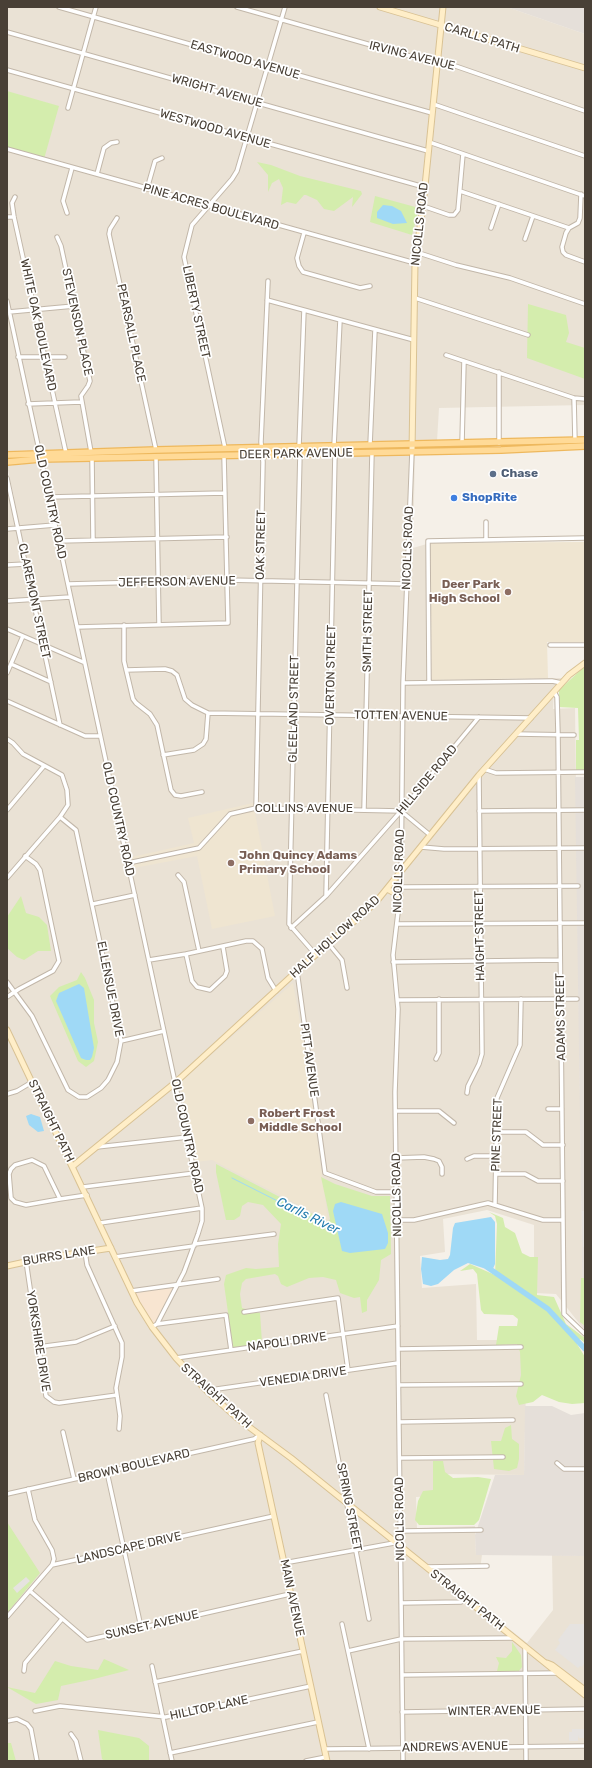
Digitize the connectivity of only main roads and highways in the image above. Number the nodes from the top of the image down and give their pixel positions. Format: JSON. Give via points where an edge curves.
{"nodes":[{"id":1,"x":585,"y":440,"type":"edge"},
{"id":2,"x":538,"y":442,"type":"junction"},
{"id":3,"x":585,"y":446,"type":"edge"},
{"id":4,"x":412,"y":448,"type":"junction"},
{"id":5,"x":526,"y":449,"type":"junction"},
{"id":6,"x":262,"y":450,"type":"junction"},
{"id":7,"x":299,"y":450,"type":"junction"},
{"id":8,"x":7,"y":455,"type":"edge"},
{"id":9,"x":40,"y":456,"type":"junction"},
{"id":10,"x":7,"y":462,"type":"edge"}],
"edges":[{"from":1,"to":2,"type":"main road","name":"DEER PARK AVENUE"},
{"from":2,"to":4,"type":"main road","name":"DEER PARK AVENUE"},
{"from":2,"to":5,"type":"main road"},
{"from":3,"to":5,"type":"main road","name":"DEER PARK AVENUE"},
{"from":4,"to":5,"type":"main road","name":"DEER PARK AVENUE"},
{"from":4,"to":7,"type":"main road","name":"DEER PARK AVENUE","via":[[335,453]]},
{"from":4,"to":7,"type":"main road","name":"DEER PARK AVENUE","via":[[370,445]]},
{"from":6,"to":7,"type":"main road","name":"DEER PARK AVENUE"},
{"from":6,"to":9,"type":"main road","name":"DEER PARK AVENUE","via":[[224,448]]},
{"from":6,"to":9,"type":"main road","name":"DEER PARK AVENUE","via":[[224,456],[156,458]]},
{"from":8,"to":9,"type":"main road","name":"DEER PARK AVENUE"},
{"from":9,"to":10,"type":"main road","name":"DEER PARK AVENUE"}]}
